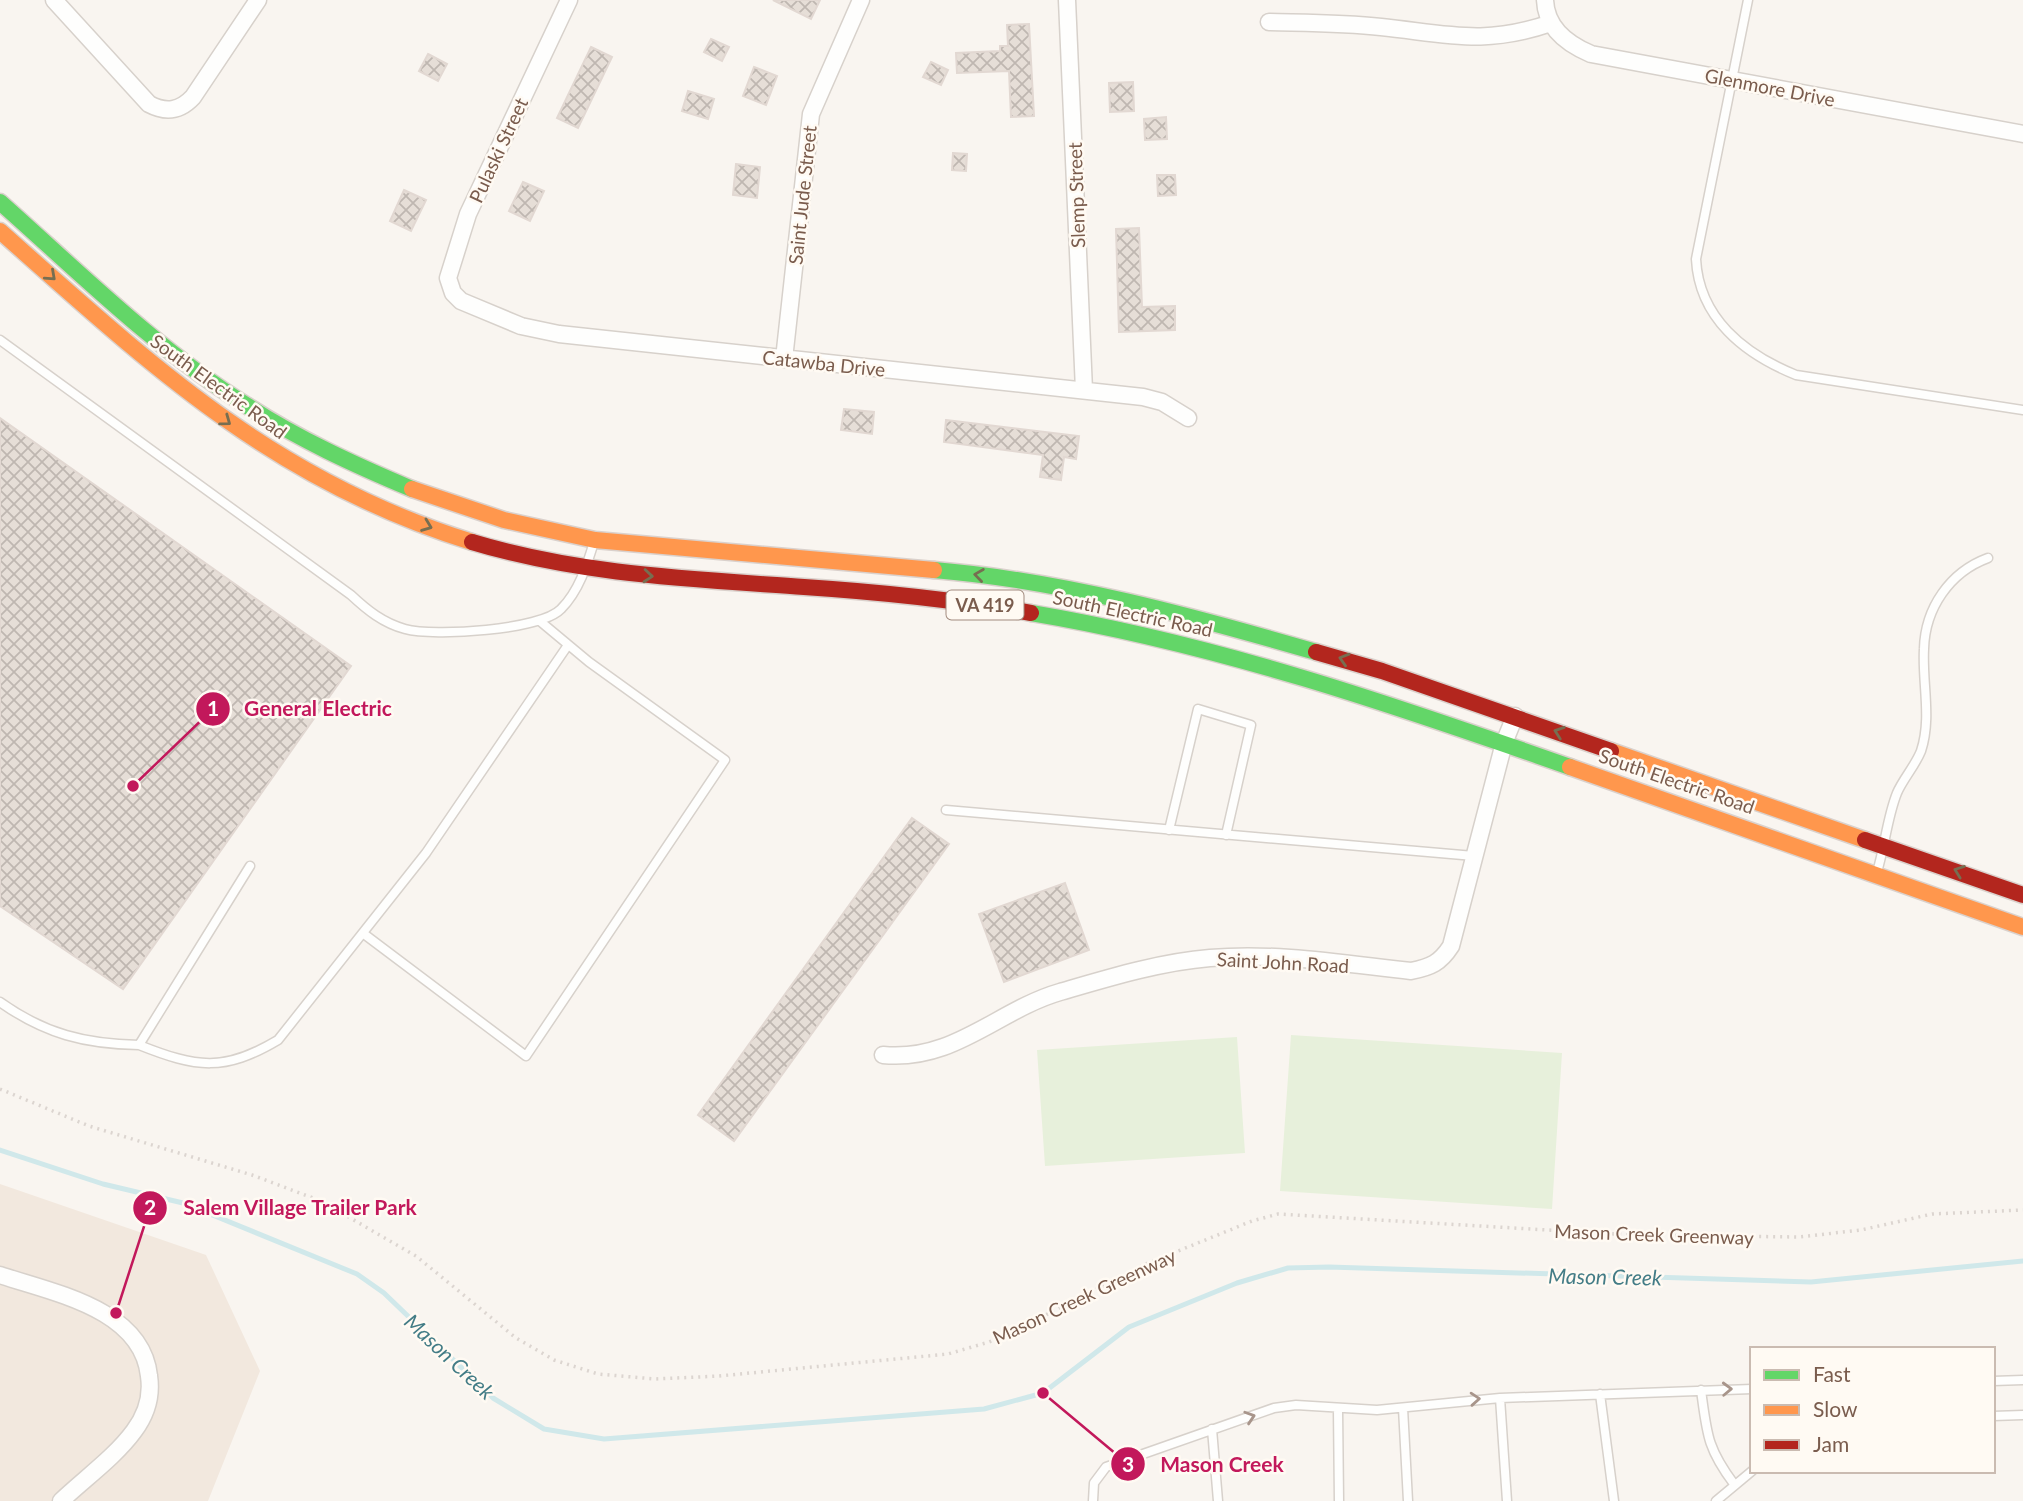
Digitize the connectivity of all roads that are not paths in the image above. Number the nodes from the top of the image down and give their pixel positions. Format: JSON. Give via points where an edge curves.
{"nodes":[{"id":1,"x":54,"y":0,"type":"edge"},
{"id":2,"x":258,"y":0,"type":"edge"},
{"id":3,"x":569,"y":0,"type":"edge"},
{"id":4,"x":861,"y":0,"type":"edge"},
{"id":5,"x":1067,"y":0,"type":"edge"},
{"id":6,"x":1545,"y":0,"type":"edge"},
{"id":7,"x":1748,"y":0,"type":"edge"},
{"id":8,"x":1269,"y":22,"type":"dead end"},
{"id":9,"x":1551,"y":23,"type":"junction"},
{"id":10,"x":1734,"y":81,"type":"junction"},
{"id":11,"x":2023,"y":134,"type":"edge"},
{"id":12,"x":0,"y":202,"type":"edge"},
{"id":13,"x":0,"y":230,"type":"edge"},
{"id":14,"x":460,"y":301,"type":"joint"},
{"id":15,"x":0,"y":340,"type":"edge"},
{"id":16,"x":784,"y":359,"type":"junction"},
{"id":17,"x":1084,"y":390,"type":"junction"},
{"id":18,"x":2023,"y":410,"type":"edge"},
{"id":19,"x":1188,"y":418,"type":"dead end"},
{"id":20,"x":595,"y":540,"type":"junction"},
{"id":21,"x":1988,"y":558,"type":"dead end"},
{"id":22,"x":586,"y":569,"type":"junction"},
{"id":23,"x":541,"y":622,"type":"junction"},
{"id":24,"x":568,"y":645,"type":"junction"},
{"id":25,"x":1515,"y":716,"type":"junction"},
{"id":26,"x":1504,"y":743,"type":"junction"},
{"id":27,"x":946,"y":810,"type":"dead end"},
{"id":28,"x":1170,"y":830,"type":"junction"},
{"id":29,"x":1226,"y":835,"type":"junction"},
{"id":30,"x":1886,"y":845,"type":"junction"},
{"id":31,"x":1474,"y":856,"type":"junction"},
{"id":32,"x":250,"y":866,"type":"dead end"},
{"id":33,"x":1876,"y":873,"type":"junction"},
{"id":34,"x":2023,"y":895,"type":"edge"},
{"id":35,"x":2023,"y":927,"type":"edge"},
{"id":36,"x":364,"y":934,"type":"junction"},
{"id":37,"x":0,"y":1002,"type":"edge"},
{"id":38,"x":139,"y":1045,"type":"junction"},
{"id":39,"x":883,"y":1055,"type":"dead end"},
{"id":40,"x":0,"y":1275,"type":"edge"},
{"id":41,"x":2023,"y":1380,"type":"edge"},
{"id":42,"x":1995,"y":1381,"type":"edge"},
{"id":43,"x":1750,"y":1388,"type":"edge"},
{"id":44,"x":1701,"y":1390,"type":"junction"},
{"id":45,"x":1600,"y":1394,"type":"junction"},
{"id":46,"x":1500,"y":1398,"type":"junction"},
{"id":47,"x":1403,"y":1408,"type":"junction"},
{"id":48,"x":1338,"y":1409,"type":"junction"},
{"id":49,"x":2023,"y":1415,"type":"edge"},
{"id":50,"x":1995,"y":1416,"type":"edge"},
{"id":51,"x":1212,"y":1429,"type":"junction"},
{"id":52,"x":1750,"y":1472,"type":"edge"},
{"id":53,"x":1734,"y":1484,"type":"junction"},
{"id":54,"x":61,"y":1501,"type":"edge"},
{"id":55,"x":1093,"y":1501,"type":"edge"},
{"id":56,"x":1217,"y":1501,"type":"edge"},
{"id":57,"x":1339,"y":1501,"type":"edge"},
{"id":58,"x":1408,"y":1501,"type":"edge"},
{"id":59,"x":1507,"y":1501,"type":"edge"},
{"id":60,"x":1614,"y":1501,"type":"edge"},
{"id":61,"x":1716,"y":1501,"type":"edge"}],
"edges":[{"from":1,"to":2,"type":"street","via":[[158,109],[180,108],[193,97]]},
{"from":3,"to":14,"type":"street","name":"Pulaski Street","via":[[454,252],[448,278]]},
{"from":4,"to":16,"type":"street","name":"Saint Jude Street","via":[[811,114]]},
{"from":5,"to":17,"type":"street","name":"Slemp Street"},
{"from":6,"to":9,"type":"street"},
{"from":7,"to":10,"type":"lane"},
{"from":8,"to":9,"type":"street","via":[[1381,27],[1472,38],[1523,32]]},
{"from":9,"to":10,"type":"street","name":"Glenmore Drive","via":[[1561,37],[1591,54]]},
{"from":10,"to":11,"type":"street","name":"Glenmore Drive"},
{"from":10,"to":18,"type":"lane","via":[[1696,259],[1702,296],[1721,323],[1752,352],[1796,375]]},
{"from":12,"to":20,"type":"main road","name":"South Electric Road","number":"VA 419","via":[[195,370],[296,436],[434,498],[503,520]]},
{"from":13,"to":22,"type":"main road","name":"South Electric Road","number":"VA 419","one_way":true,"via":[[178,387],[282,458],[336,488],[435,530]]},
{"from":14,"to":16,"type":"street","name":"Catawba Drive","via":[[521,326],[559,334]]},
{"from":15,"to":23,"type":"lane","via":[[386,622],[436,634]]},
{"from":16,"to":17,"type":"street","name":"Catawba Drive"},
{"from":17,"to":19,"type":"street","name":"Catawba Drive","via":[[1162,402]]},
{"from":20,"to":22,"type":"lane"},
{"from":25,"to":20,"type":"main road","name":"South Electric Road","number":"VA 419","one_way":true,"via":[[1278,638],[1094,594],[946,571]]},
{"from":21,"to":30,"type":"lane","via":[[1960,572],[1947,585],[1928,626],[1921,751],[1897,794]]},
{"from":22,"to":23,"type":"lane","via":[[561,610]]},
{"from":22,"to":26,"type":"main road","name":"South Electric Road","number":"VA 419","one_way":true,"via":[[872,592],[1049,616],[1242,658]]},
{"from":23,"to":24,"type":"lane"},
{"from":24,"to":36,"type":"lane","via":[[426,853]]},
{"from":24,"to":36,"type":"lane","via":[[725,760],[526,1056]]},
{"from":25,"to":26,"type":"street","name":"Saint John Road"},
{"from":30,"to":25,"type":"main road","name":"South Electric Road","number":"VA 419","one_way":true},
{"from":26,"to":31,"type":"street","name":"Saint John Road"},
{"from":26,"to":33,"type":"main road","name":"South Electric Road","number":"VA 419"},
{"from":27,"to":28,"type":"lane"},
{"from":28,"to":29,"type":"lane"},
{"from":28,"to":29,"type":"lane","via":[[1198,709],[1251,725]]},
{"from":29,"to":31,"type":"lane"},
{"from":30,"to":33,"type":"lane"},
{"from":34,"to":30,"type":"main road","name":"South Electric Road","number":"VA 419","one_way":true},
{"from":31,"to":39,"type":"street","name":"Saint John Road","via":[[1451,946],[1441,961],[1429,968],[1411,971],[1300,959],[1210,958],[1056,993],[949,1046],[902,1057]]},
{"from":32,"to":38,"type":"lane"},
{"from":33,"to":35,"type":"main road","name":"South Electric Road","number":"VA 419"},
{"from":36,"to":38,"type":"lane","via":[[278,1040],[248,1058],[214,1064],[189,1062]]},
{"from":37,"to":38,"type":"lane","via":[[73,1039]]},
{"from":40,"to":54,"type":"street","via":[[110,1315],[129,1330],[148,1364],[150,1385],[142,1419]]},
{"from":41,"to":42,"type":"lane"},
{"from":44,"to":43,"type":"lane","one_way":true},
{"from":44,"to":45,"type":"lane"},
{"from":44,"to":53,"type":"lane","via":[[1708,1441]]},
{"from":45,"to":46,"type":"lane"},
{"from":45,"to":60,"type":"lane"},
{"from":47,"to":46,"type":"lane","one_way":true},
{"from":46,"to":59,"type":"lane"},
{"from":47,"to":48,"type":"lane"},
{"from":47,"to":58,"type":"lane"},
{"from":51,"to":48,"type":"lane","one_way":true,"via":[[1275,1408]]},
{"from":48,"to":57,"type":"lane"},
{"from":49,"to":50,"type":"lane"},
{"from":51,"to":55,"type":"lane","via":[[1106,1467],[1094,1483]]},
{"from":51,"to":56,"type":"lane"},
{"from":52,"to":53,"type":"lane"},
{"from":53,"to":61,"type":"lane"}]}
